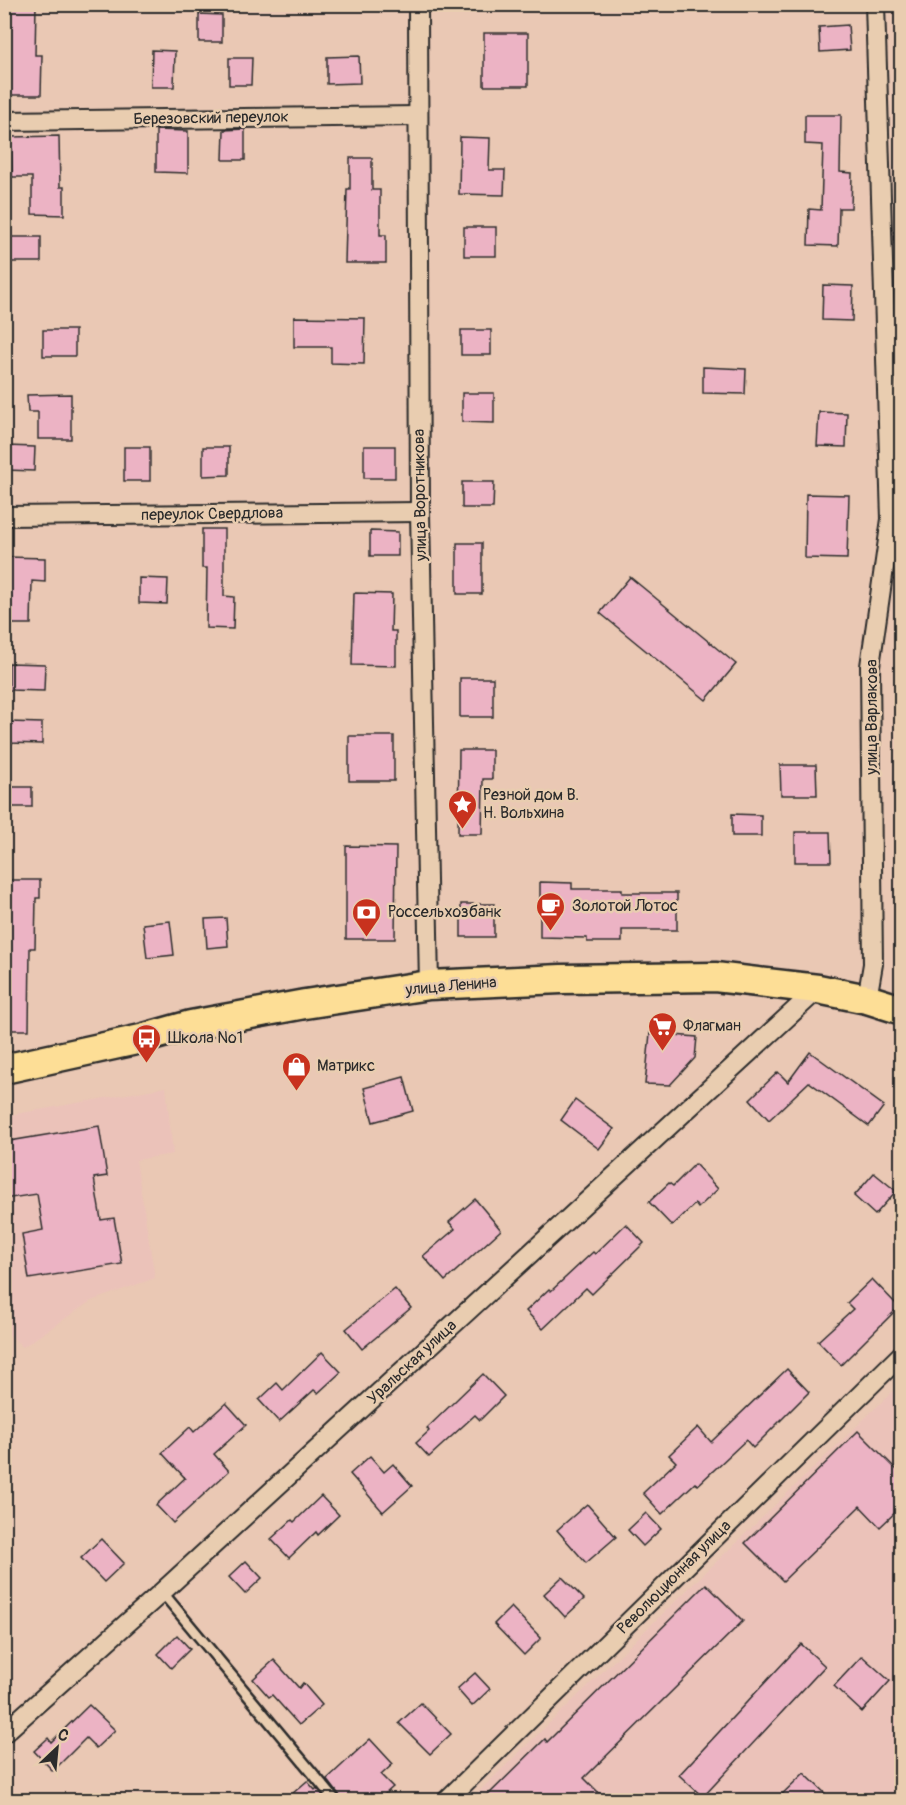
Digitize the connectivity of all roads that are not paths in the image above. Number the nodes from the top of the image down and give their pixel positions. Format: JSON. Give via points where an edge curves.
{"nodes":[{"id":1,"x":418,"y":4,"type":"edge"},
{"id":2,"x":875,"y":4,"type":"edge"},
{"id":3,"x":418,"y":116,"type":"junction"},
{"id":4,"x":4,"y":121,"type":"edge"},
{"id":5,"x":420,"y":512,"type":"junction"},
{"id":6,"x":4,"y":516,"type":"edge"},
{"id":7,"x":429,"y":986,"type":"junction"},
{"id":8,"x":818,"y":989,"type":"junction"},
{"id":9,"x":867,"y":999,"type":"junction"},
{"id":10,"x":902,"y":1010,"type":"edge"},
{"id":11,"x":4,"y":1069,"type":"edge"},
{"id":12,"x":902,"y":1354,"type":"edge"},
{"id":13,"x":162,"y":1592,"type":"junction"},
{"id":14,"x":4,"y":1733,"type":"edge"},
{"id":15,"x":335,"y":1800,"type":"edge"},
{"id":16,"x":447,"y":1800,"type":"edge"}],
"edges":[{"from":1,"to":3,"type":"street","name":"улица Воротникова"},
{"from":2,"to":9,"type":"street","name":"улица Варлакова","via":[[891,519],[870,666],[873,964]]},
{"from":3,"to":4,"type":"street","name":"Березовский переулок"},
{"from":3,"to":5,"type":"street","name":"улица Воротникова"},
{"from":5,"to":6,"type":"street","name":"переулок Свердлова"},
{"from":5,"to":7,"type":"street","name":"улица Воротникова"},
{"from":7,"to":8,"type":"main road","name":"улица Ленина","via":[[715,977]]},
{"from":7,"to":11,"type":"main road","name":"улица Ленина","via":[[191,1025]]},
{"from":8,"to":9,"type":"main road","name":"улица Ленина"},
{"from":8,"to":13,"type":"street","name":"Уральская улица"},
{"from":9,"to":10,"type":"main road","name":"улица Ленина"},
{"from":12,"to":16,"type":"street","name":"Революционная улица"},
{"from":13,"to":14,"type":"street","name":"Уральская улица"},
{"from":13,"to":15,"type":"lane"}]}
